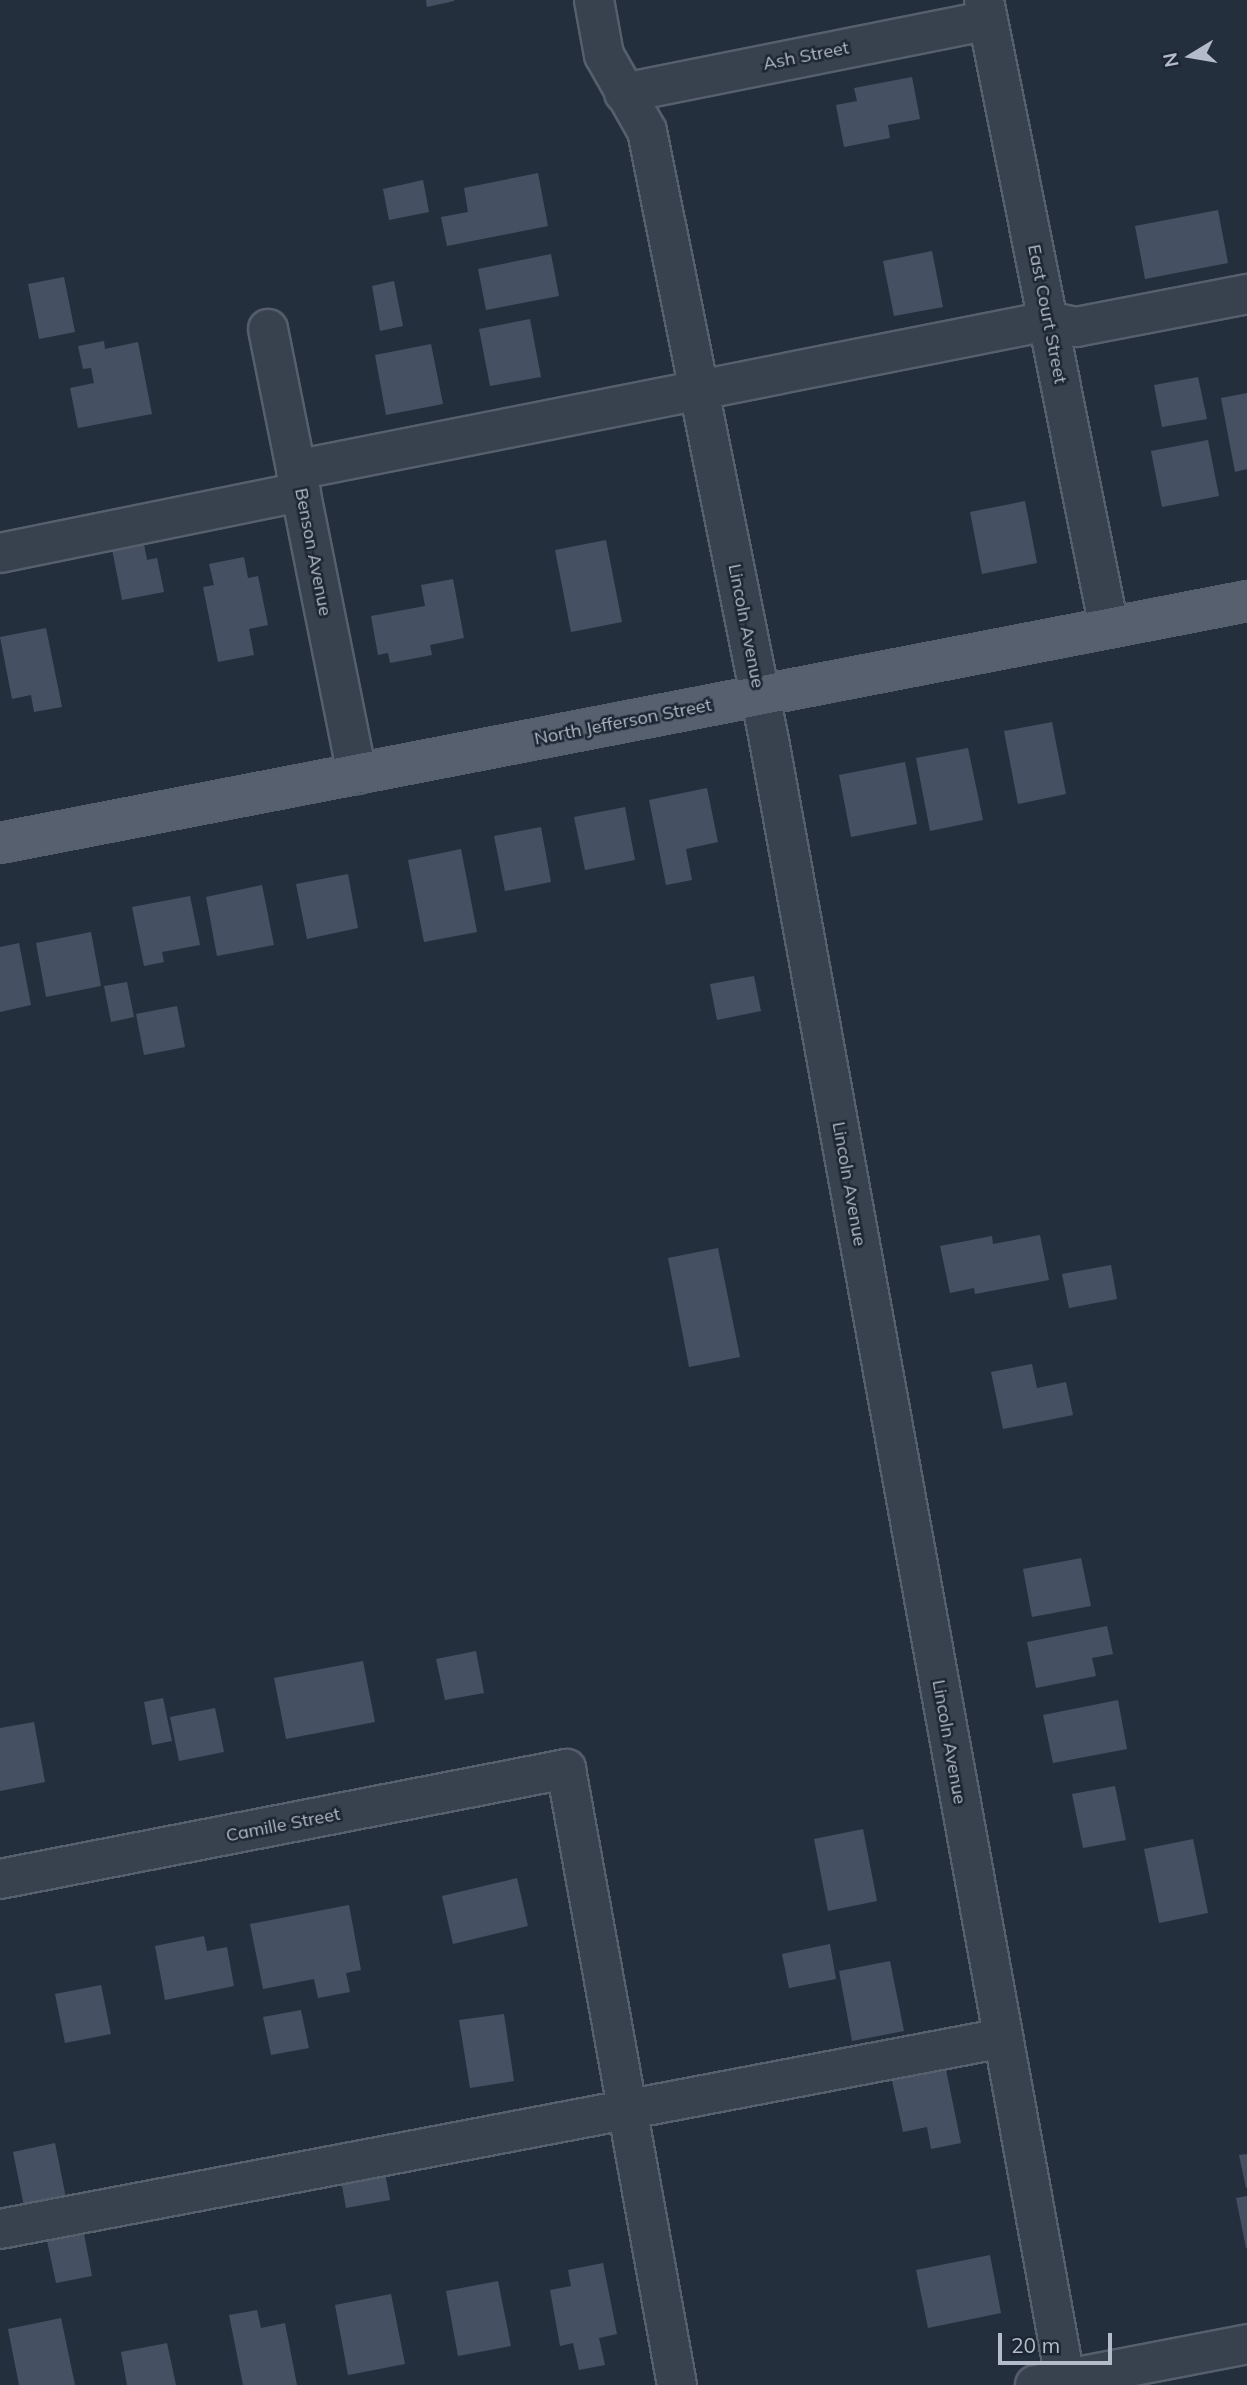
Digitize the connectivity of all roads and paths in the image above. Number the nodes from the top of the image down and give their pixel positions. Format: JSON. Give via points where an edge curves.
{"nodes":[{"id":1,"x":594,"y":0,"type":"edge"},
{"id":2,"x":986,"y":10,"type":"edge"},
{"id":3,"x":624,"y":93,"type":"junction"},
{"id":4,"x":1247,"y":294,"type":"edge"},
{"id":5,"x":1048,"y":321,"type":"junction"},
{"id":6,"x":268,"y":330,"type":"dead end"},
{"id":7,"x":699,"y":389,"type":"junction"},
{"id":8,"x":298,"y":481,"type":"junction"},
{"id":9,"x":0,"y":553,"type":"edge"},
{"id":10,"x":1247,"y":601,"type":"edge"},
{"id":11,"x":1109,"y":628,"type":"junction"},
{"id":12,"x":760,"y":696,"type":"junction"},
{"id":13,"x":357,"y":774,"type":"junction"},
{"id":14,"x":0,"y":843,"type":"edge"},
{"id":15,"x":0,"y":1879,"type":"edge"},
{"id":16,"x":1003,"y":2038,"type":"junction"},
{"id":17,"x":627,"y":2110,"type":"junction"},
{"id":18,"x":0,"y":2230,"type":"edge"},
{"id":19,"x":1247,"y":2344,"type":"edge"},
{"id":20,"x":1050,"y":2382,"type":"edge"},
{"id":21,"x":677,"y":2385,"type":"edge"}],
"edges":[{"from":1,"to":3,"type":"street","name":"Lincoln Avenue","via":[[604,55]]},
{"from":2,"to":3,"type":"street","name":"Ash Street"},
{"from":2,"to":5,"type":"street","name":"East Court Street"},
{"from":3,"to":7,"type":"street","name":"Lincoln Avenue","via":[[647,131]]},
{"from":4,"to":5,"type":"street","via":[[1076,327]]},
{"from":5,"to":7,"type":"street"},
{"from":5,"to":11,"type":"street","name":"East Court Street"},
{"from":6,"to":8,"type":"street","name":"Benson Avenue"},
{"from":7,"to":8,"type":"street"},
{"from":7,"to":12,"type":"street","name":"Lincoln Avenue"},
{"from":8,"to":9,"type":"street"},
{"from":8,"to":13,"type":"street","name":"Benson Avenue"},
{"from":10,"to":11,"type":"main road","name":"North Jefferson Street"},
{"from":11,"to":12,"type":"main road","name":"North Jefferson Street"},
{"from":12,"to":13,"type":"main road","name":"North Jefferson Street"},
{"from":12,"to":16,"type":"street","name":"Lincoln Avenue"},
{"from":13,"to":14,"type":"main road","name":"North Jefferson Street"},
{"from":15,"to":17,"type":"street","name":"Camille Street","via":[[566,1769]]},
{"from":16,"to":17,"type":"street"},
{"from":16,"to":20,"type":"street","name":"Lincoln Avenue"},
{"from":17,"to":18,"type":"street"},
{"from":17,"to":21,"type":"street"},
{"from":19,"to":20,"type":"street"}]}
